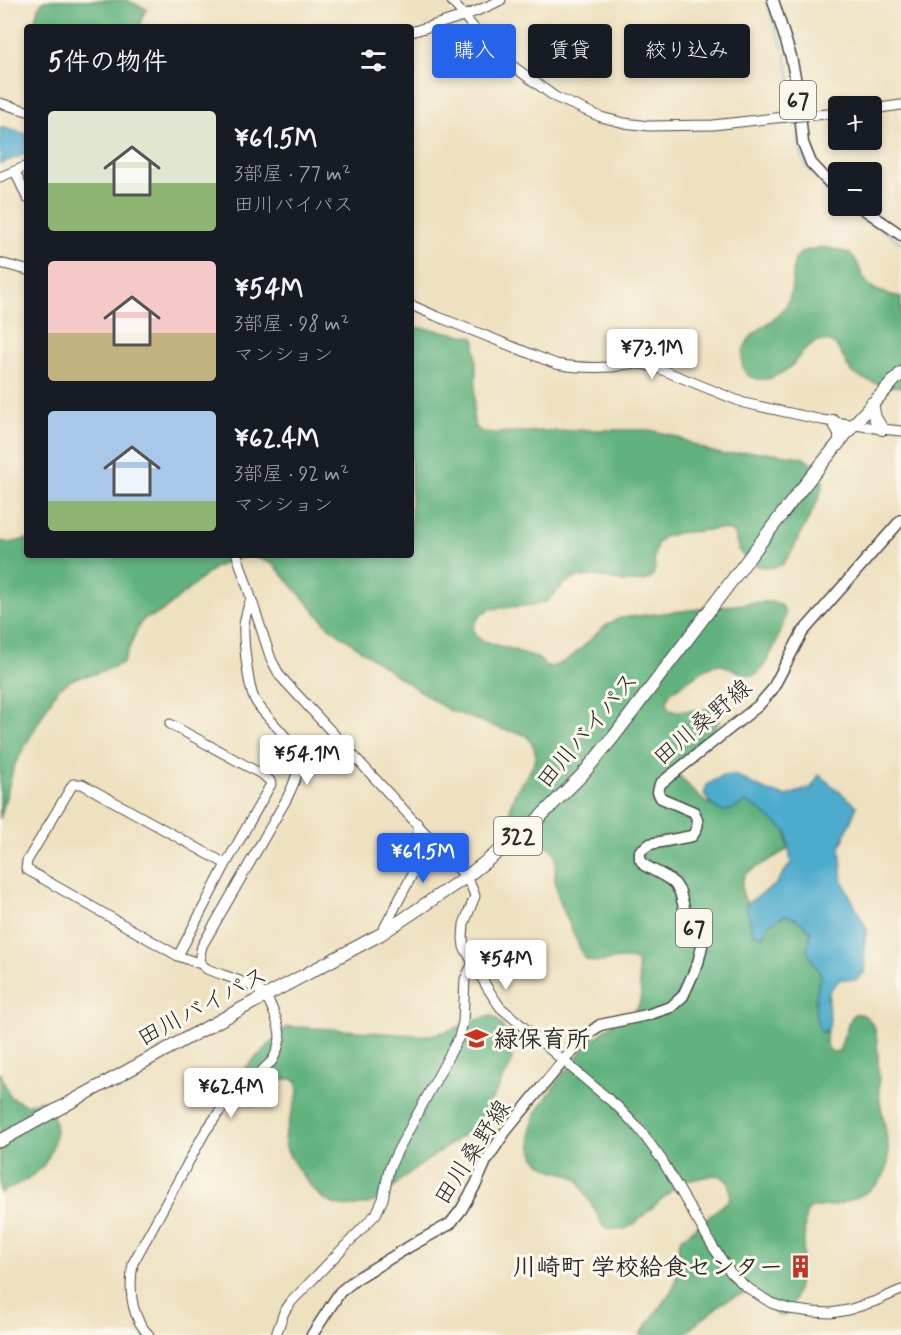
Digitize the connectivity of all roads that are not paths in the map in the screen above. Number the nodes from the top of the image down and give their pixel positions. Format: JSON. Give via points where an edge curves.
{"nodes":[{"id":1,"x":450,"y":0,"type":"edge"},
{"id":2,"x":501,"y":0,"type":"edge"},
{"id":3,"x":773,"y":0,"type":"edge"},
{"id":4,"x":465,"y":15,"type":"junction"},
{"id":5,"x":414,"y":31,"type":"edge"},
{"id":6,"x":0,"y":103,"type":"edge"},
{"id":7,"x":901,"y":105,"type":"edge"},
{"id":8,"x":882,"y":108,"type":"edge"},
{"id":9,"x":24,"y":110,"type":"edge"},
{"id":10,"x":828,"y":114,"type":"edge"},
{"id":11,"x":24,"y":167,"type":"edge"},
{"id":12,"x":15,"y":171,"type":"junction"},
{"id":13,"x":0,"y":177,"type":"edge"},
{"id":14,"x":828,"y":181,"type":"edge"},
{"id":15,"x":24,"y":191,"type":"edge"},
{"id":16,"x":873,"y":216,"type":"edge"},
{"id":17,"x":901,"y":235,"type":"edge"},
{"id":18,"x":0,"y":263,"type":"edge"},
{"id":19,"x":24,"y":269,"type":"edge"},
{"id":20,"x":414,"y":306,"type":"edge"},
{"id":21,"x":901,"y":373,"type":"edge"},
{"id":22,"x":872,"y":403,"type":"junction"},
{"id":23,"x":833,"y":421,"type":"junction"},
{"id":24,"x":854,"y":424,"type":"junction"},
{"id":25,"x":882,"y":429,"type":"junction"},
{"id":26,"x":901,"y":431,"type":"edge"},
{"id":27,"x":840,"y":441,"type":"junction"},
{"id":28,"x":901,"y":520,"type":"edge"},
{"id":29,"x":238,"y":558,"type":"edge"},
{"id":30,"x":251,"y":599,"type":"junction"},
{"id":31,"x":170,"y":724,"type":"dead end"},
{"id":32,"x":284,"y":736,"type":"junction"},
{"id":33,"x":263,"y":775,"type":"junction"},
{"id":34,"x":417,"y":823,"type":"junction"},
{"id":35,"x":226,"y":864,"type":"junction"},
{"id":36,"x":466,"y":877,"type":"junction"},
{"id":37,"x":381,"y":934,"type":"junction"},
{"id":38,"x":178,"y":956,"type":"junction"},
{"id":39,"x":201,"y":964,"type":"junction"},
{"id":40,"x":474,"y":965,"type":"junction"},
{"id":41,"x":266,"y":995,"type":"junction"},
{"id":42,"x":564,"y":1060,"type":"junction"},
{"id":43,"x":0,"y":1141,"type":"edge"},
{"id":44,"x":901,"y":1290,"type":"edge"},
{"id":45,"x":149,"y":1335,"type":"edge"},
{"id":46,"x":276,"y":1335,"type":"edge"},
{"id":47,"x":312,"y":1335,"type":"edge"}],
"edges":[{"from":1,"to":4,"type":"street"},
{"from":2,"to":4,"type":"street"},
{"from":3,"to":14,"type":"main road","number":"67","via":[[791,57],[803,143],[811,163]]},
{"from":4,"to":5,"type":"street"},
{"from":4,"to":10,"type":"street","bridge":true,"via":[[506,61],[555,97],[601,117],[649,126],[713,125]]},
{"from":6,"to":9,"type":"street"},
{"from":7,"to":8,"type":"street"},
{"from":11,"to":12,"type":"street"},
{"from":12,"to":13,"type":"street"},
{"from":12,"to":15,"type":"street"},
{"from":16,"to":17,"type":"main road"},
{"from":18,"to":19,"type":"street"},
{"from":20,"to":23,"type":"street","via":[[555,364],[574,368],[642,364],[744,403]]},
{"from":21,"to":22,"type":"highway","name":"田川バイパス","number":"322"},
{"from":22,"to":24,"type":"highway","name":"田川バイパス","number":"322"},
{"from":22,"to":25,"type":"highway"},
{"from":23,"to":24,"type":"street"},
{"from":23,"to":27,"type":"highway"},
{"from":24,"to":25,"type":"street"},
{"from":24,"to":27,"type":"highway","name":"田川バイパス","number":"322"},
{"from":25,"to":26,"type":"street"},
{"from":27,"to":36,"type":"highway","name":"田川バイパス","number":"322","via":[[582,775],[529,828]]},
{"from":28,"to":42,"type":"main road","name":"田川桑野線","number":"67","via":[[802,633],[772,690],[758,706],[660,784],[661,798],[694,812],[698,820],[692,836],[650,844],[640,851],[644,865],[675,884],[702,946],[684,996],[671,1007],[600,1025]]},
{"from":29,"to":30,"type":"street"},
{"from":30,"to":32,"type":"street","via":[[244,627],[250,686],[254,698]]},
{"from":30,"to":34,"type":"street","via":[[280,676]]},
{"from":31,"to":33,"type":"street"},
{"from":32,"to":33,"type":"street"},
{"from":32,"to":39,"type":"street","via":[[294,746],[298,758],[294,783],[202,946]]},
{"from":33,"to":35,"type":"street","via":[[271,784]]},
{"from":34,"to":36,"type":"street"},
{"from":34,"to":37,"type":"street","via":[[417,861]]},
{"from":35,"to":38,"type":"street"},
{"from":35,"to":38,"type":"street","via":[[77,783],[27,861],[26,869]]},
{"from":36,"to":37,"type":"highway","name":"田川バイパス","number":"322"},
{"from":36,"to":40,"type":"street","via":[[475,896],[463,938]]},
{"from":37,"to":41,"type":"highway","name":"田川バイパス","number":"322"},
{"from":38,"to":39,"type":"street"},
{"from":39,"to":41,"type":"street"},
{"from":40,"to":42,"type":"street","via":[[500,1007]]},
{"from":40,"to":46,"type":"street","via":[[465,978],[459,1037],[389,1168],[376,1214],[291,1302]]},
{"from":41,"to":43,"type":"highway","name":"田川バイパス","number":"322"},
{"from":41,"to":45,"type":"street","via":[[280,1037],[277,1051],[272,1061],[222,1108],[205,1132],[133,1263],[133,1304],[142,1328]]},
{"from":42,"to":44,"type":"street","via":[[640,1130],[719,1256],[752,1291],[789,1309],[831,1313]]},
{"from":42,"to":47,"type":"main road","name":"田川桑野線","number":"67","via":[[505,1132],[450,1224],[356,1279],[340,1292]]}]}
